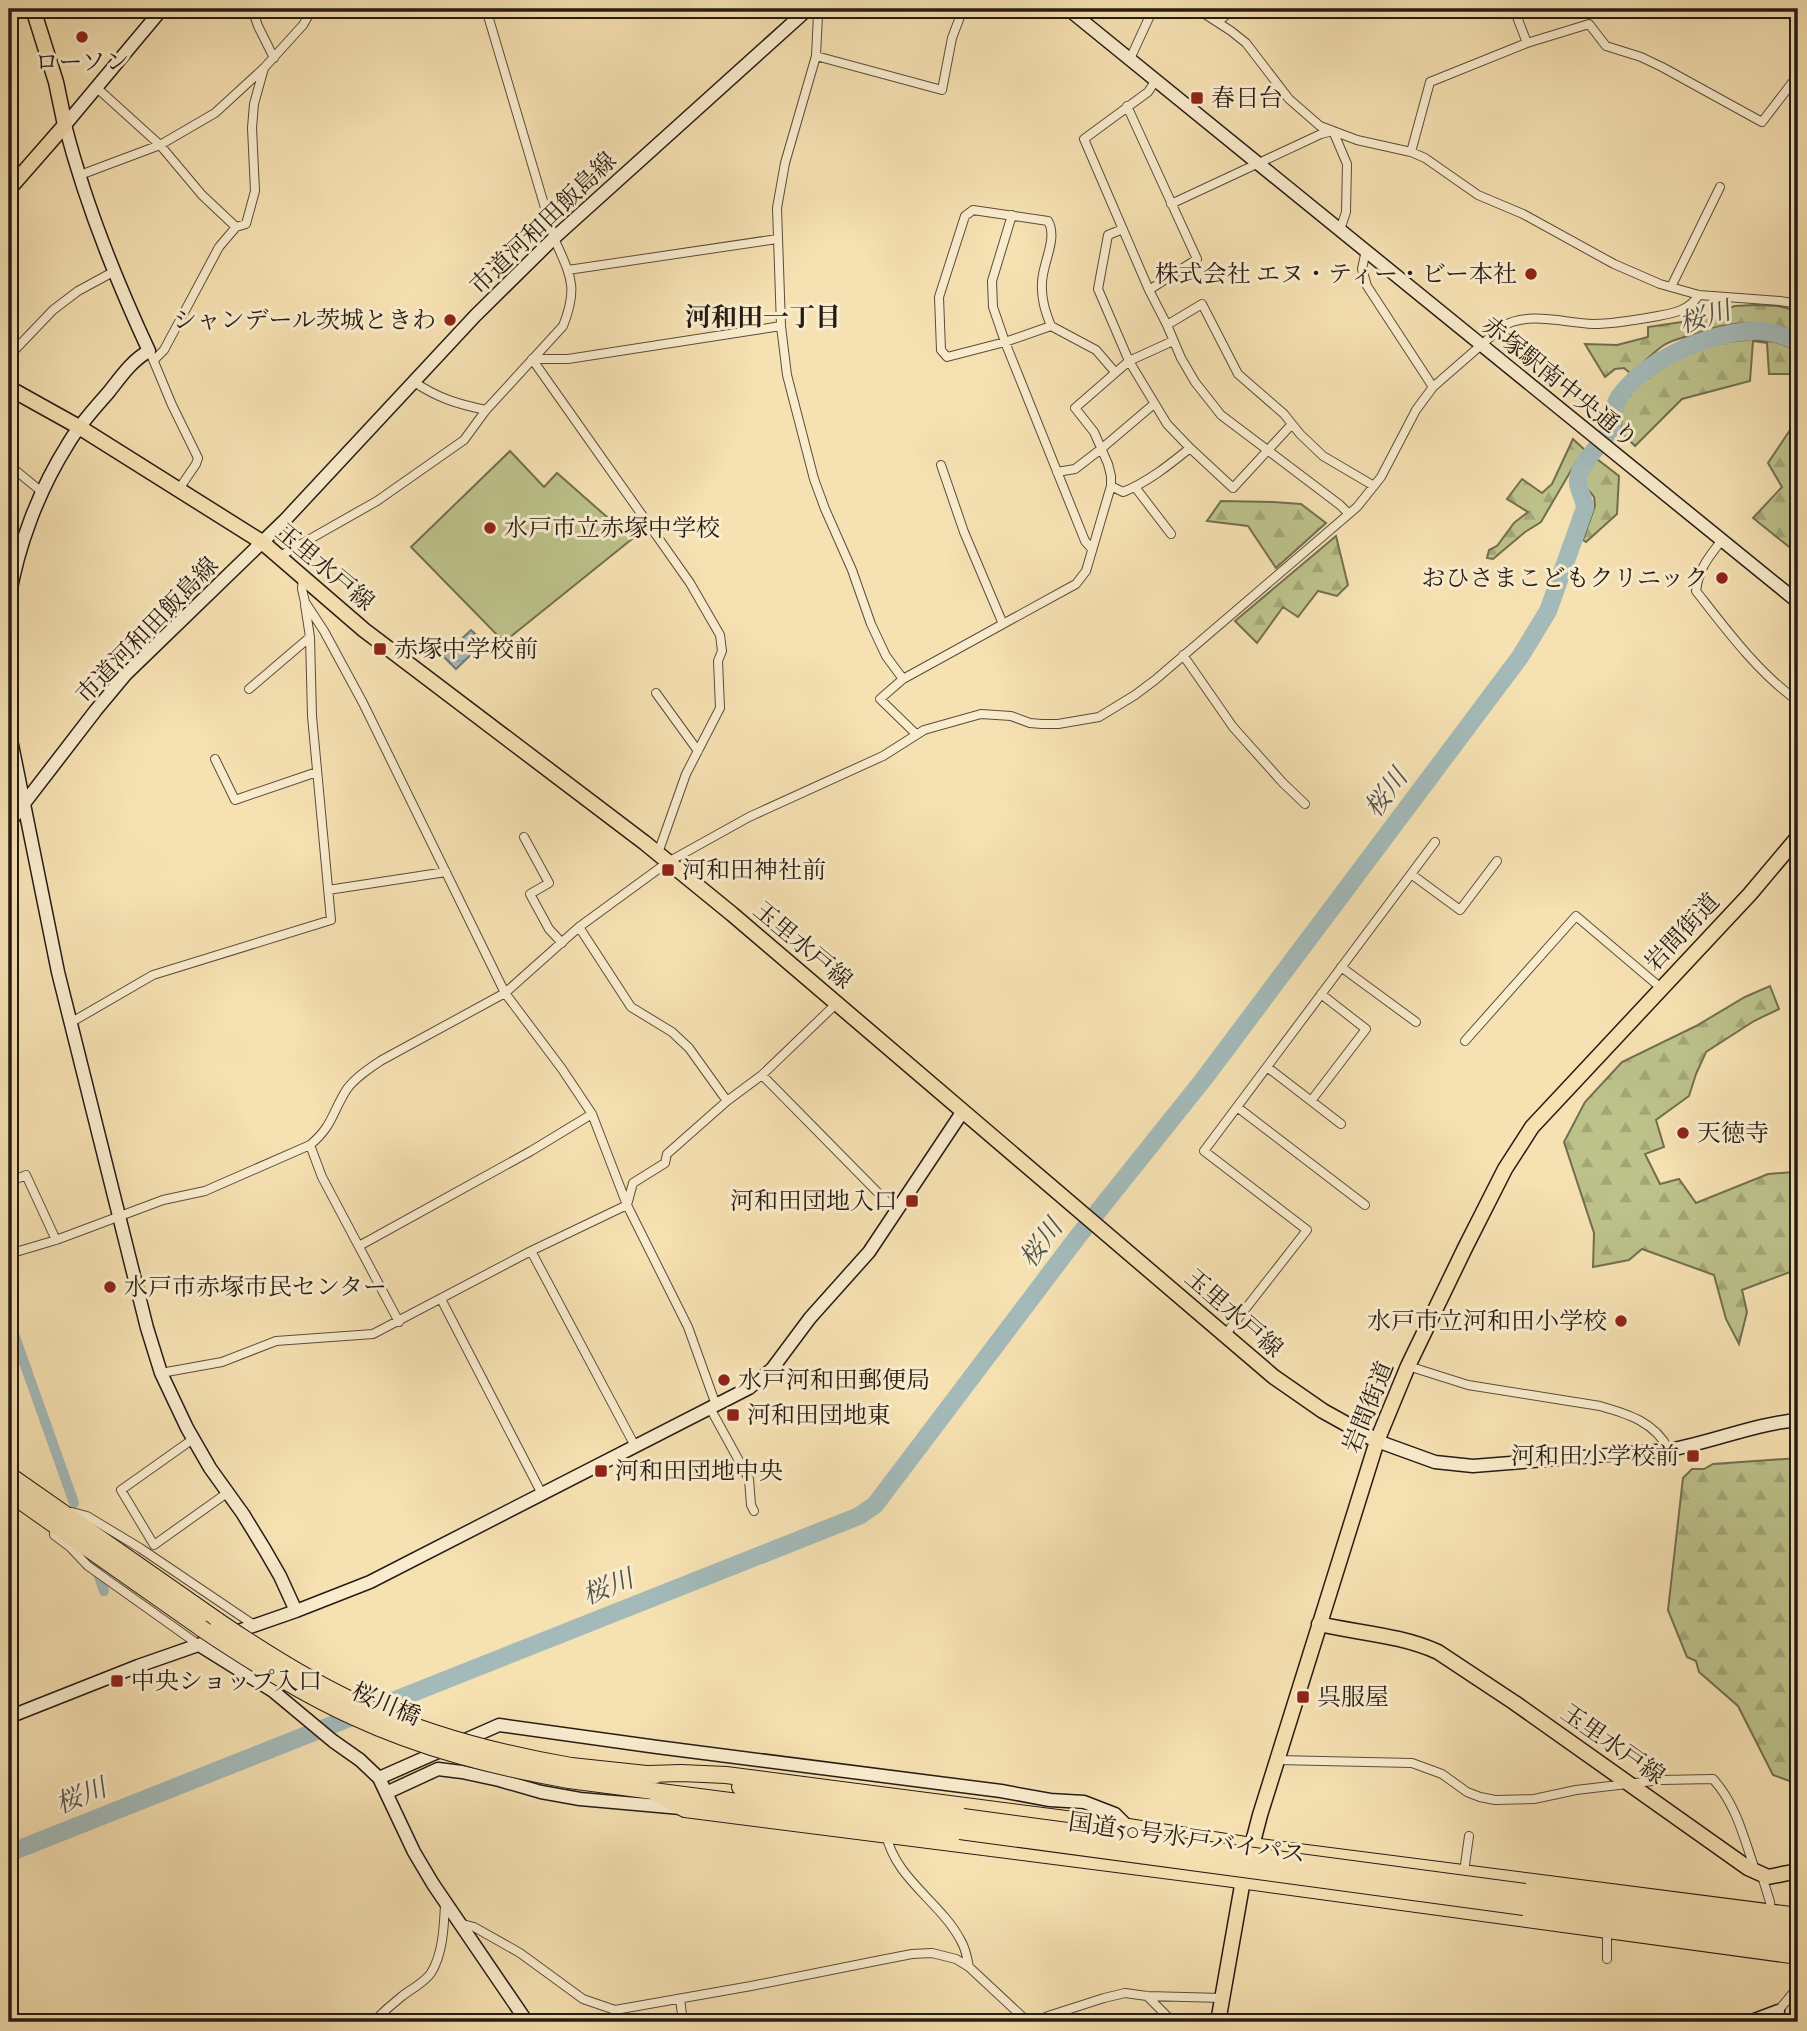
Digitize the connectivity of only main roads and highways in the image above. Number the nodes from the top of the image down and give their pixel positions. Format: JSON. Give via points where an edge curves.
{"nodes":[{"id":1,"x":33,"y":9,"type":"edge"},
{"id":2,"x":9,"y":189,"type":"edge"},
{"id":3,"x":9,"y":388,"type":"edge"},
{"id":4,"x":1798,"y":837,"type":"edge"},
{"id":5,"x":1377,"y":1441,"type":"junction"},
{"id":6,"x":9,"y":1475,"type":"edge"},
{"id":7,"x":9,"y":1493,"type":"edge"},
{"id":8,"x":60,"y":1520,"type":"junction"},
{"id":9,"x":1319,"y":1624,"type":"junction"},
{"id":10,"x":570,"y":1773,"type":"junction"},
{"id":11,"x":650,"y":1782,"type":"junction"},
{"id":12,"x":1252,"y":1846,"type":"junction"},
{"id":13,"x":1798,"y":1871,"type":"edge"},
{"id":14,"x":1243,"y":1880,"type":"junction"},
{"id":15,"x":1524,"y":1899,"type":"junction"},
{"id":16,"x":1798,"y":1916,"type":"edge"},
{"id":17,"x":1798,"y":1929,"type":"edge"},
{"id":18,"x":1797,"y":1956,"type":"edge"},
{"id":19,"x":1218,"y":2022,"type":"edge"}],
"edges":[{"from":1,"to":2,"type":"main road","via":[[65,125]]},
{"from":3,"to":5,"type":"main road","name":"玉里水戸線","via":[[262,542],[364,630],[663,858],[1295,1393]]},
{"from":4,"to":5,"type":"main road","name":"岩間街道","via":[[1522,1142],[1408,1366]]},
{"from":5,"to":9,"type":"main road","name":"岩間街道"},
{"from":6,"to":8,"type":"highway"},
{"from":7,"to":8,"type":"highway"},
{"from":8,"to":10,"type":"highway","name":"桜川橋","bridge":true,"via":[[316,1682],[388,1716]]},
{"from":8,"to":10,"type":"highway","name":"桜川橋","bridge":true,"via":[[200,1637],[319,1700],[383,1730],[485,1764]]},
{"from":9,"to":12,"type":"main road","name":"岩間街道"},
{"from":9,"to":13,"type":"main road","name":"玉里水戸線","via":[[1438,1652],[1759,1874],[1774,1877]]},
{"from":10,"to":11,"type":"highway","name":"国道50号水戸バイパス"},
{"from":11,"to":12,"type":"highway","via":[[681,1773],[726,1774]]},
{"from":11,"to":14,"type":"highway","via":[[685,1808]]},
{"from":11,"to":15,"type":"highway","name":"国道50号水戸バイパス","bridge":true},
{"from":12,"to":14,"type":"main road","name":"岩間街道"},
{"from":12,"to":16,"type":"highway"},
{"from":14,"to":18,"type":"highway"},
{"from":14,"to":19,"type":"main road","name":"岩間街道"},
{"from":15,"to":17,"type":"highway","name":"国道50号水戸バイパス"},
{"from":15,"to":18,"type":"highway","name":"国道50号水戸バイパス"}]}
